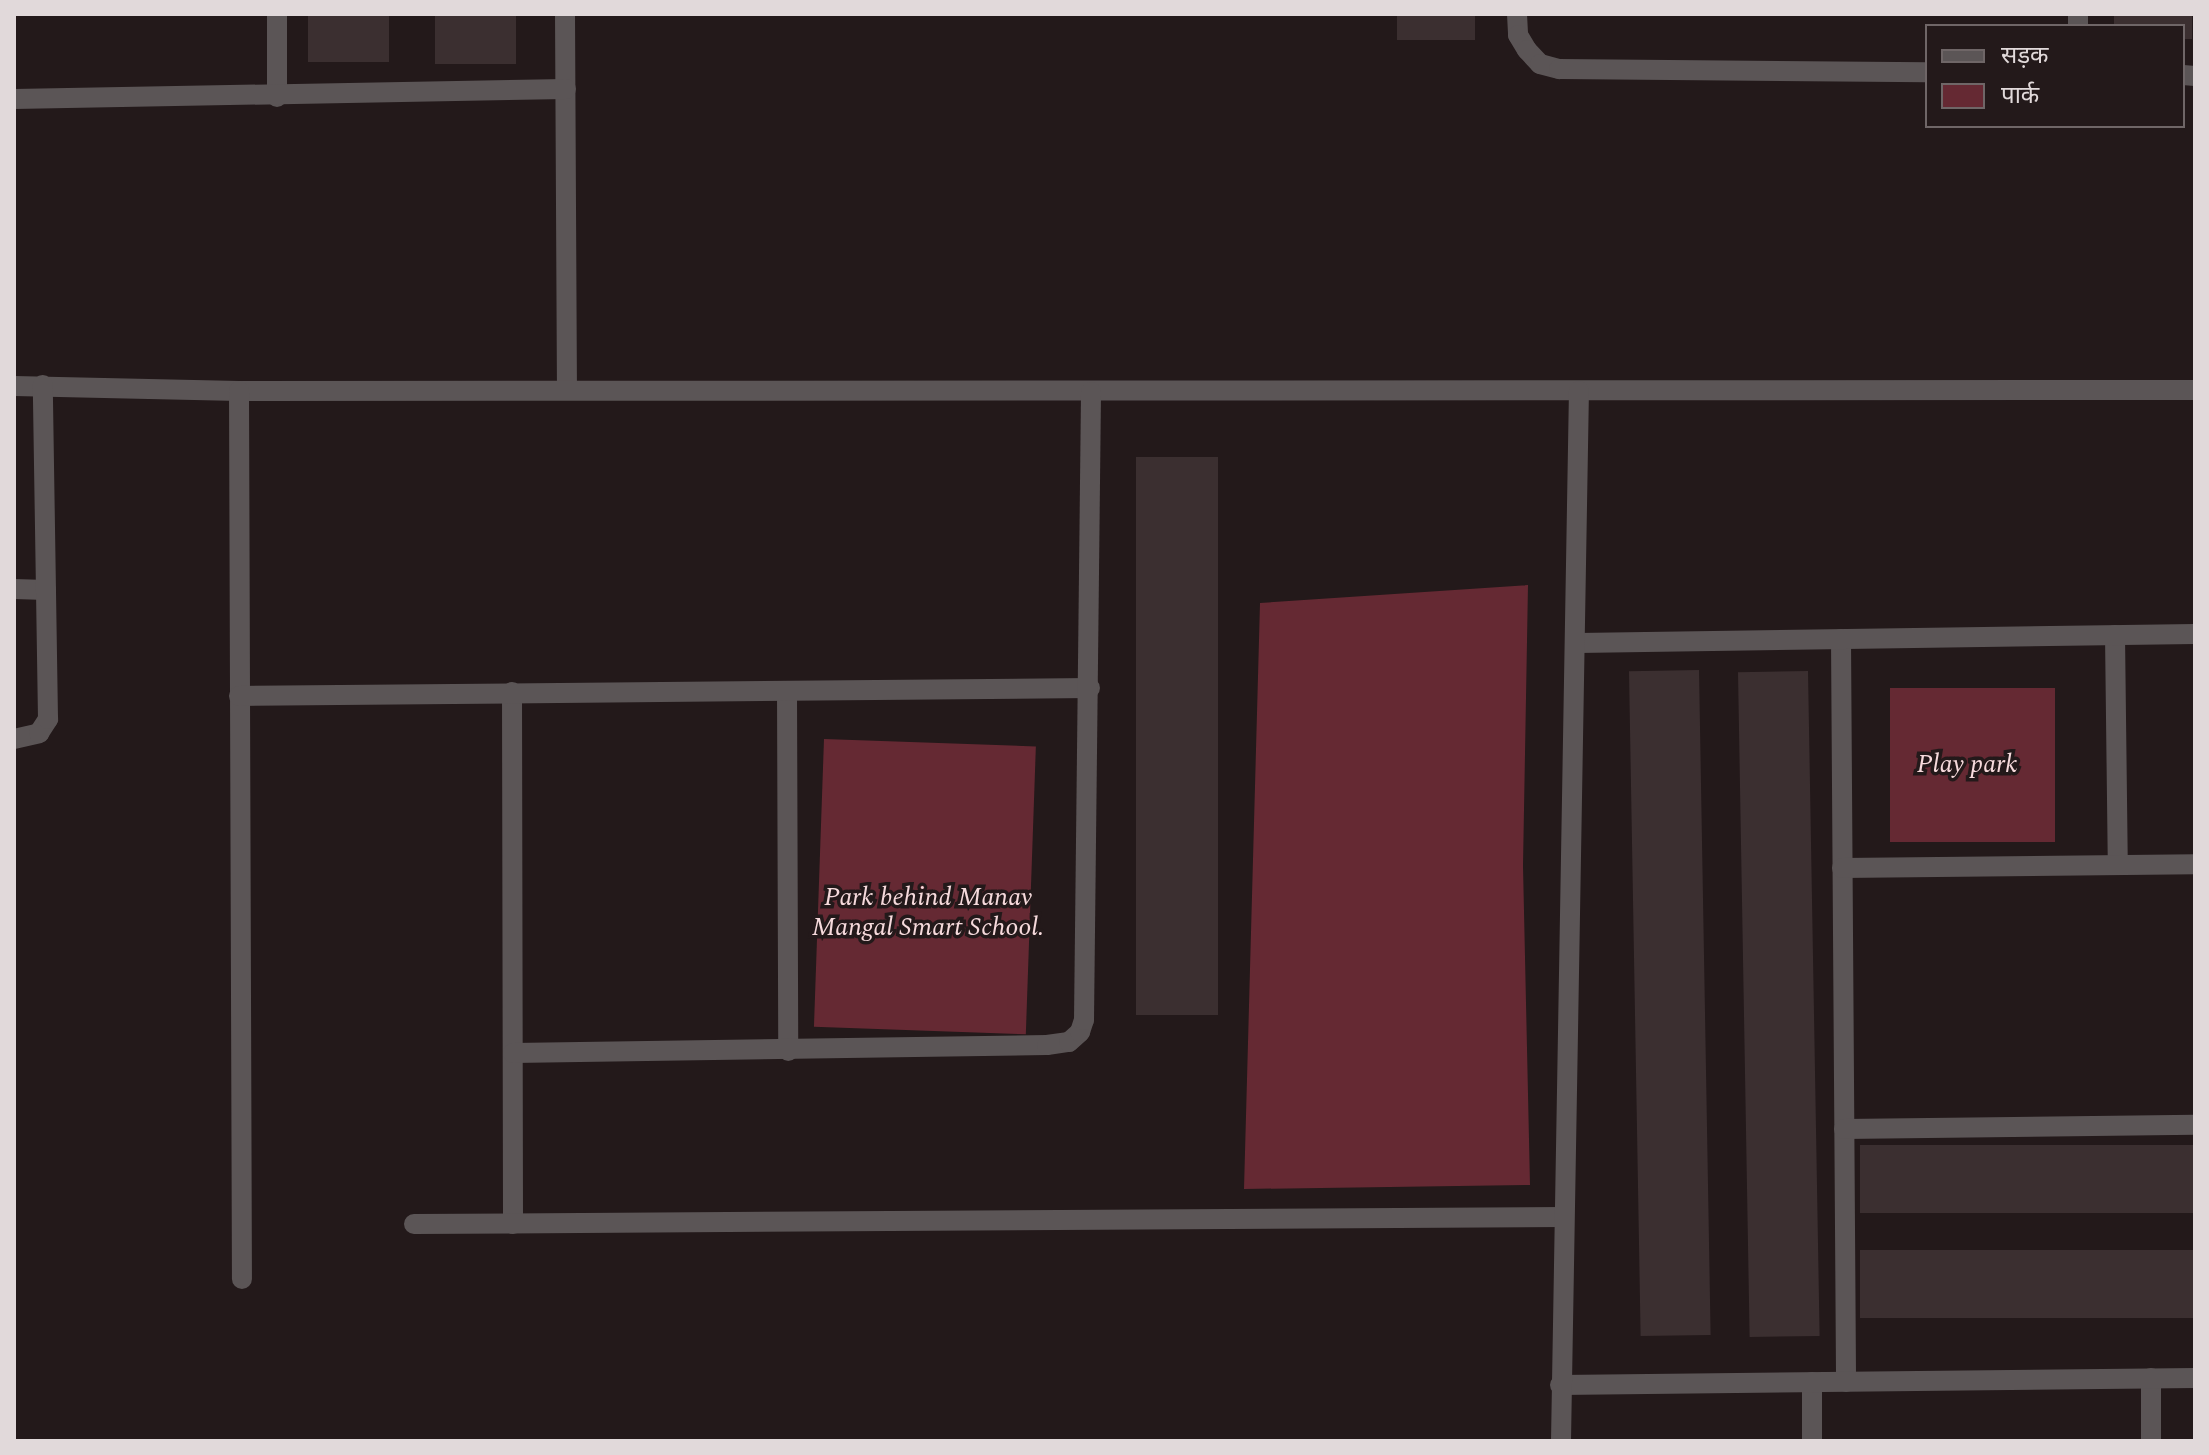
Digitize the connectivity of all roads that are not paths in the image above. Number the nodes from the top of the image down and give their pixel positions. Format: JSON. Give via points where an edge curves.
{"nodes":[{"id":1,"x":277,"y":14,"type":"edge"},
{"id":2,"x":565,"y":14,"type":"edge"},
{"id":3,"x":1517,"y":14,"type":"edge"},
{"id":4,"x":1925,"y":72,"type":"edge"},
{"id":5,"x":566,"y":89,"type":"junction"},
{"id":6,"x":277,"y":97,"type":"junction"},
{"id":7,"x":14,"y":99,"type":"edge"},
{"id":8,"x":43,"y":385,"type":"junction"},
{"id":9,"x":14,"y":386,"type":"edge"},
{"id":10,"x":567,"y":390,"type":"junction"},
{"id":11,"x":2195,"y":390,"type":"edge"},
{"id":12,"x":239,"y":391,"type":"junction"},
{"id":13,"x":1579,"y":391,"type":"junction"},
{"id":14,"x":1091,"y":392,"type":"junction"},
{"id":15,"x":14,"y":589,"type":"edge"},
{"id":16,"x":46,"y":590,"type":"junction"},
{"id":17,"x":2195,"y":634,"type":"edge"},
{"id":18,"x":2115,"y":635,"type":"junction"},
{"id":19,"x":1841,"y":639,"type":"junction"},
{"id":20,"x":1578,"y":643,"type":"junction"},
{"id":21,"x":1090,"y":688,"type":"junction"},
{"id":22,"x":787,"y":691,"type":"junction"},
{"id":23,"x":512,"y":692,"type":"junction"},
{"id":24,"x":239,"y":696,"type":"junction"},
{"id":25,"x":14,"y":739,"type":"edge"},
{"id":26,"x":2195,"y":864,"type":"edge"},
{"id":27,"x":2118,"y":865,"type":"junction"},
{"id":28,"x":1842,"y":868,"type":"junction"},
{"id":29,"x":788,"y":1051,"type":"junction"},
{"id":30,"x":513,"y":1053,"type":"junction"},
{"id":31,"x":2195,"y":1125,"type":"edge"},
{"id":32,"x":1844,"y":1129,"type":"junction"},
{"id":33,"x":1564,"y":1217,"type":"junction"},
{"id":34,"x":414,"y":1224,"type":"dead end"},
{"id":35,"x":513,"y":1224,"type":"junction"},
{"id":36,"x":242,"y":1279,"type":"dead end"},
{"id":37,"x":2151,"y":1378,"type":"junction"},
{"id":38,"x":2195,"y":1378,"type":"edge"},
{"id":39,"x":1812,"y":1382,"type":"junction"},
{"id":40,"x":1846,"y":1382,"type":"junction"},
{"id":41,"x":1560,"y":1385,"type":"junction"},
{"id":42,"x":1561,"y":1441,"type":"edge"},
{"id":43,"x":1812,"y":1441,"type":"edge"},
{"id":44,"x":2151,"y":1441,"type":"edge"}],
"edges":[{"from":1,"to":6,"type":"street"},
{"from":2,"to":5,"type":"street"},
{"from":3,"to":4,"type":"street","via":[[1518,35],[1527,50],[1540,64],[1559,69]]},
{"from":5,"to":6,"type":"street"},
{"from":5,"to":10,"type":"street"},
{"from":6,"to":7,"type":"street"},
{"from":8,"to":9,"type":"street"},
{"from":8,"to":12,"type":"street"},
{"from":8,"to":16,"type":"street"},
{"from":10,"to":12,"type":"street"},
{"from":10,"to":14,"type":"street"},
{"from":11,"to":13,"type":"street"},
{"from":12,"to":24,"type":"street"},
{"from":13,"to":14,"type":"street"},
{"from":13,"to":20,"type":"street"},
{"from":14,"to":21,"type":"street"},
{"from":15,"to":16,"type":"street"},
{"from":16,"to":25,"type":"street","via":[[48,719],[39,733]]},
{"from":17,"to":18,"type":"street"},
{"from":18,"to":19,"type":"street"},
{"from":18,"to":27,"type":"street"},
{"from":19,"to":20,"type":"street"},
{"from":19,"to":28,"type":"street"},
{"from":20,"to":33,"type":"street"},
{"from":21,"to":22,"type":"street"},
{"from":21,"to":29,"type":"street","via":[[1080,1032],[1069,1042],[1047,1045]]},
{"from":22,"to":23,"type":"street"},
{"from":22,"to":29,"type":"street"},
{"from":23,"to":24,"type":"street"},
{"from":23,"to":30,"type":"street"},
{"from":24,"to":36,"type":"street"},
{"from":26,"to":27,"type":"street"},
{"from":27,"to":28,"type":"street"},
{"from":28,"to":32,"type":"street"},
{"from":29,"to":30,"type":"street"},
{"from":30,"to":35,"type":"street"},
{"from":31,"to":32,"type":"street"},
{"from":32,"to":40,"type":"street"},
{"from":33,"to":35,"type":"street"},
{"from":33,"to":41,"type":"street"},
{"from":34,"to":35,"type":"street"},
{"from":37,"to":38,"type":"street"},
{"from":37,"to":40,"type":"street"},
{"from":37,"to":44,"type":"street"},
{"from":39,"to":40,"type":"street"},
{"from":39,"to":41,"type":"street"},
{"from":39,"to":43,"type":"street"},
{"from":41,"to":42,"type":"street"}]}
